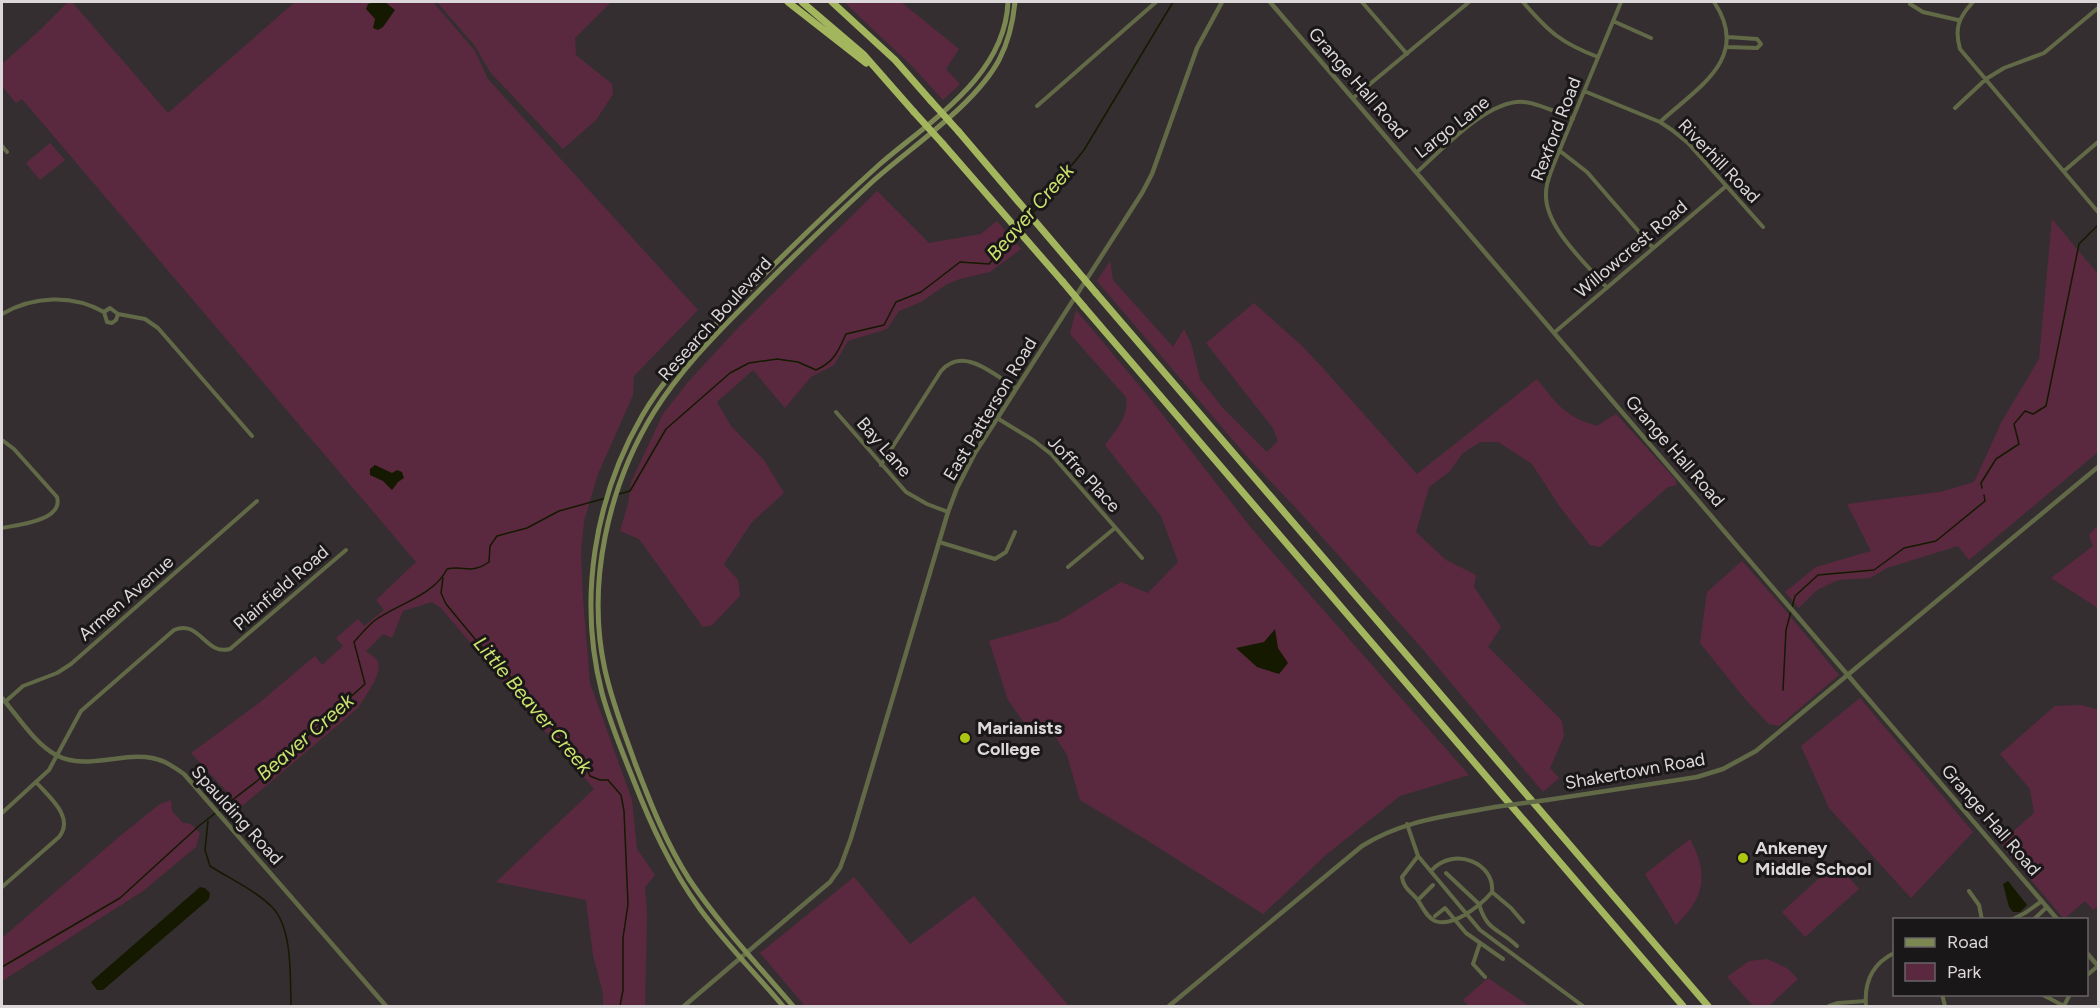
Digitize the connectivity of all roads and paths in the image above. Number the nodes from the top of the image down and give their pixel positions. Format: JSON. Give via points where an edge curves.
{"nodes":[{"id":1,"x":788,"y":2,"type":"edge"},
{"id":2,"x":802,"y":2,"type":"edge"},
{"id":3,"x":832,"y":2,"type":"edge"},
{"id":4,"x":1008,"y":2,"type":"edge"},
{"id":5,"x":1016,"y":2,"type":"edge"},
{"id":6,"x":1156,"y":2,"type":"edge"},
{"id":7,"x":1222,"y":2,"type":"edge"},
{"id":8,"x":1270,"y":2,"type":"edge"},
{"id":9,"x":1362,"y":2,"type":"edge"},
{"id":10,"x":1469,"y":2,"type":"edge"},
{"id":11,"x":1523,"y":2,"type":"edge"},
{"id":12,"x":1621,"y":2,"type":"edge"},
{"id":13,"x":1714,"y":2,"type":"edge"},
{"id":14,"x":1973,"y":2,"type":"edge"},
{"id":15,"x":1910,"y":4,"type":"dead end"},
{"id":16,"x":2098,"y":8,"type":"edge"},
{"id":17,"x":1958,"y":20,"type":"junction"},
{"id":18,"x":1613,"y":21,"type":"junction"},
{"id":19,"x":1651,"y":38,"type":"dead end"},
{"id":20,"x":1728,"y":38,"type":"junction"},
{"id":21,"x":1727,"y":47,"type":"junction"},
{"id":22,"x":1407,"y":54,"type":"junction"},
{"id":23,"x":1598,"y":57,"type":"junction"},
{"id":24,"x":883,"y":75,"type":"junction"},
{"id":25,"x":1986,"y":79,"type":"junction"},
{"id":26,"x":1584,"y":91,"type":"junction"},
{"id":27,"x":1353,"y":98,"type":"junction"},
{"id":28,"x":1037,"y":106,"type":"dead end"},
{"id":29,"x":1955,"y":108,"type":"dead end"},
{"id":30,"x":1573,"y":119,"type":"junction"},
{"id":31,"x":1660,"y":122,"type":"junction"},
{"id":32,"x":2098,"y":142,"type":"edge"},
{"id":33,"x":2,"y":146,"type":"edge"},
{"id":34,"x":1560,"y":151,"type":"junction"},
{"id":35,"x":7,"y":152,"type":"dead end"},
{"id":36,"x":2064,"y":171,"type":"junction"},
{"id":37,"x":1417,"y":172,"type":"junction"},
{"id":38,"x":1725,"y":187,"type":"junction"},
{"id":39,"x":2098,"y":212,"type":"edge"},
{"id":40,"x":1763,"y":228,"type":"dead end"},
{"id":41,"x":1653,"y":248,"type":"junction"},
{"id":42,"x":1607,"y":288,"type":"junction"},
{"id":43,"x":104,"y":312,"type":"junction"},
{"id":44,"x":2,"y":314,"type":"edge"},
{"id":45,"x":118,"y":314,"type":"junction"},
{"id":46,"x":1555,"y":332,"type":"junction"},
{"id":47,"x":1016,"y":388,"type":"junction"},
{"id":48,"x":836,"y":412,"type":"dead end"},
{"id":49,"x":998,"y":418,"type":"junction"},
{"id":50,"x":252,"y":436,"type":"dead end"},
{"id":51,"x":2,"y":440,"type":"edge"},
{"id":52,"x":881,"y":465,"type":"junction"},
{"id":53,"x":2098,"y":467,"type":"edge"},
{"id":54,"x":257,"y":501,"type":"dead end"},
{"id":55,"x":948,"y":512,"type":"junction"},
{"id":56,"x":2,"y":528,"type":"edge"},
{"id":57,"x":1115,"y":528,"type":"junction"},
{"id":58,"x":1015,"y":532,"type":"dead end"},
{"id":59,"x":939,"y":542,"type":"junction"},
{"id":60,"x":346,"y":550,"type":"dead end"},
{"id":61,"x":1142,"y":558,"type":"dead end"},
{"id":62,"x":1068,"y":567,"type":"dead end"},
{"id":63,"x":1848,"y":675,"type":"junction"},
{"id":64,"x":3,"y":700,"type":"edge"},
{"id":65,"x":57,"y":756,"type":"junction"},
{"id":66,"x":36,"y":782,"type":"junction"},
{"id":67,"x":2,"y":813,"type":"edge"},
{"id":68,"x":1407,"y":824,"type":"junction"},
{"id":69,"x":1418,"y":856,"type":"junction"},
{"id":70,"x":1432,"y":870,"type":"junction"},
{"id":71,"x":1446,"y":873,"type":"dead end"},
{"id":72,"x":1433,"y":885,"type":"dead end"},
{"id":73,"x":2,"y":887,"type":"edge"},
{"id":74,"x":1969,"y":891,"type":"dead end"},
{"id":75,"x":1491,"y":892,"type":"junction"},
{"id":76,"x":1418,"y":900,"type":"junction"},
{"id":77,"x":2042,"y":900,"type":"junction"},
{"id":78,"x":1479,"y":904,"type":"junction"},
{"id":79,"x":2048,"y":907,"type":"junction"},
{"id":80,"x":1466,"y":914,"type":"junction"},
{"id":81,"x":1436,"y":916,"type":"dead end"},
{"id":82,"x":1982,"y":918,"type":"edge"},
{"id":83,"x":2015,"y":918,"type":"edge"},
{"id":84,"x":2034,"y":918,"type":"edge"},
{"id":85,"x":2056,"y":918,"type":"edge"},
{"id":86,"x":1455,"y":920,"type":"junction"},
{"id":87,"x":1523,"y":922,"type":"dead end"},
{"id":88,"x":1480,"y":942,"type":"junction"},
{"id":89,"x":1517,"y":946,"type":"dead end"},
{"id":90,"x":747,"y":953,"type":"junction"},
{"id":91,"x":1893,"y":954,"type":"edge"},
{"id":92,"x":2088,"y":954,"type":"edge"},
{"id":93,"x":741,"y":957,"type":"junction"},
{"id":94,"x":1503,"y":959,"type":"dead end"},
{"id":95,"x":2098,"y":966,"type":"edge"},
{"id":96,"x":1485,"y":977,"type":"dead end"},
{"id":97,"x":2045,"y":996,"type":"edge"},
{"id":98,"x":1866,"y":1001,"type":"junction"},
{"id":99,"x":386,"y":1006,"type":"edge"},
{"id":100,"x":684,"y":1006,"type":"edge"},
{"id":101,"x":783,"y":1006,"type":"edge"},
{"id":102,"x":793,"y":1006,"type":"edge"},
{"id":103,"x":1169,"y":1006,"type":"edge"},
{"id":104,"x":1583,"y":1006,"type":"edge"},
{"id":105,"x":1683,"y":1006,"type":"edge"},
{"id":106,"x":1708,"y":1006,"type":"edge"},
{"id":107,"x":1828,"y":1006,"type":"edge"},
{"id":108,"x":1866,"y":1006,"type":"edge"},
{"id":109,"x":2064,"y":1006,"type":"edge"}],
"edges":[{"from":1,"to":24,"type":"highway"},
{"from":2,"to":24,"type":"highway"},
{"from":3,"to":106,"type":"highway","bridge":true,"via":[[895,60],[931,101]]},
{"from":4,"to":93,"type":"main road","name":"Research Boulevard","via":[[1002,32],[981,74],[793,245],[683,359],[642,416],[611,483],[601,518],[591,592],[596,659],[609,716],[651,826],[700,910]]},
{"from":5,"to":90,"type":"main road","name":"Research Boulevard","via":[[1008,38],[988,78],[823,227],[679,376],[635,448],[610,516],[601,571],[600,633],[619,718],[677,858],[707,904]]},
{"from":6,"to":28,"type":"street"},
{"from":7,"to":47,"type":"street","name":"East Patterson Road","via":[[1197,48],[1142,193]]},
{"from":8,"to":27,"type":"street","name":"Grange Hall Road"},
{"from":9,"to":22,"type":"street"},
{"from":10,"to":22,"type":"street"},
{"from":11,"to":23,"type":"street","via":[[1558,38]]},
{"from":12,"to":18,"type":"street","name":"Rexford Road"},
{"from":13,"to":20,"type":"street"},
{"from":14,"to":17,"type":"street"},
{"from":15,"to":17,"type":"street","via":[[1923,12]]},
{"from":16,"to":25,"type":"street","via":[[2044,53]]},
{"from":17,"to":25,"type":"street","via":[[1959,49]]},
{"from":18,"to":19,"type":"street"},
{"from":18,"to":23,"type":"street","name":"Rexford Road"},
{"from":20,"to":21,"type":"street"},
{"from":20,"to":21,"type":"street","via":[[1757,39],[1761,44],[1756,48]]},
{"from":21,"to":31,"type":"street","via":[[1715,72]]},
{"from":22,"to":27,"type":"street"},
{"from":23,"to":26,"type":"street","name":"Rexford Road"},
{"from":24,"to":105,"type":"highway","bridge":true},
{"from":25,"to":29,"type":"street"},
{"from":25,"to":36,"type":"street"},
{"from":26,"to":30,"type":"street","name":"Rexford Road"},
{"from":26,"to":31,"type":"street","name":"Riverhill Road"},
{"from":27,"to":37,"type":"street","name":"Grange Hall Road"},
{"from":30,"to":34,"type":"street","name":"Rexford Road"},
{"from":30,"to":37,"type":"street","name":"Largo Lane","via":[[1531,103],[1503,104],[1479,118]]},
{"from":31,"to":38,"type":"street","name":"Riverhill Road","via":[[1688,143]]},
{"from":32,"to":36,"type":"street"},
{"from":33,"to":35,"type":"street"},
{"from":34,"to":41,"type":"street","via":[[1587,172]]},
{"from":34,"to":42,"type":"street","name":"Rexford Road","via":[[1546,186],[1548,213]]},
{"from":36,"to":39,"type":"street"},
{"from":37,"to":46,"type":"street","name":"Grange Hall Road"},
{"from":38,"to":40,"type":"street","name":"Riverhill Road"},
{"from":38,"to":41,"type":"street","name":"Willowcrest Road"},
{"from":41,"to":42,"type":"street","name":"Willowcrest Road"},
{"from":42,"to":46,"type":"street","name":"Willowcrest Road"},
{"from":43,"to":44,"type":"street","via":[[82,302],[53,300],[21,305]]},
{"from":43,"to":45,"type":"street","via":[[110,308]]},
{"from":43,"to":45,"type":"street","via":[[112,323]]},
{"from":45,"to":50,"type":"street","via":[[145,319],[158,328]]},
{"from":46,"to":63,"type":"street","name":"Grange Hall Road"},
{"from":47,"to":49,"type":"street","name":"East Patterson Road"},
{"from":47,"to":52,"type":"street","via":[[970,361],[948,364]]},
{"from":48,"to":52,"type":"street","name":"Bay Lane"},
{"from":49,"to":55,"type":"street","name":"East Patterson Road","via":[[965,469]]},
{"from":49,"to":57,"type":"street","name":"Joffre Place","via":[[1051,454]]},
{"from":51,"to":56,"type":"street","via":[[57,497],[58,505],[40,520]]},
{"from":52,"to":55,"type":"street","name":"Bay Lane","via":[[910,495]]},
{"from":53,"to":63,"type":"street","name":"Shakertown Road"},
{"from":54,"to":64,"type":"street","name":"Armen Avenue","via":[[71,664],[23,686]]},
{"from":55,"to":59,"type":"street","name":"East Patterson Road"},
{"from":57,"to":61,"type":"street","name":"Joffre Place"},
{"from":57,"to":62,"type":"street"},
{"from":58,"to":59,"type":"street","via":[[1006,552],[995,559]]},
{"from":59,"to":90,"type":"street","name":"East Patterson Road","via":[[840,868],[830,882]]},
{"from":60,"to":65,"type":"street","name":"Plainfield Road","via":[[230,649],[214,648],[189,628],[174,630],[81,711]]},
{"from":63,"to":68,"type":"street","name":"Shakertown Road","bridge":true,"via":[[1756,752],[1723,769],[1697,777]]},
{"from":63,"to":77,"type":"street","name":"Grange Hall Road"},
{"from":64,"to":65,"type":"street","via":[[40,743]]},
{"from":65,"to":66,"type":"street","name":"Plainfield Road"},
{"from":65,"to":99,"type":"street","name":"Spaulding Road","via":[[79,761],[153,758],[184,774]]},
{"from":66,"to":67,"type":"street","name":"Plainfield Road"},
{"from":66,"to":73,"type":"street","via":[[62,812],[64,830]]},
{"from":68,"to":69,"type":"street"},
{"from":68,"to":103,"type":"street","name":"Shakertown Road","via":[[1357,849]]},
{"from":69,"to":70,"type":"street"},
{"from":69,"to":76,"type":"street","via":[[1402,877],[1402,883]]},
{"from":70,"to":75,"type":"street","via":[[1455,858],[1472,861],[1483,870],[1492,885]]},
{"from":70,"to":80,"type":"street"},
{"from":71,"to":78,"type":"street"},
{"from":72,"to":76,"type":"street"},
{"from":74,"to":82,"type":"street","via":[[1979,905]]},
{"from":75,"to":78,"type":"street"},
{"from":75,"to":87,"type":"street"},
{"from":76,"to":86,"type":"street","via":[[1437,922]]},
{"from":77,"to":79,"type":"street","name":"Grange Hall Road"},
{"from":77,"to":83,"type":"street"},
{"from":78,"to":80,"type":"street"},
{"from":78,"to":89,"type":"street","via":[[1483,919]]},
{"from":79,"to":84,"type":"street"},
{"from":79,"to":85,"type":"street","name":"Grange Hall Road"},
{"from":80,"to":86,"type":"street"},
{"from":80,"to":104,"type":"street","via":[[1487,936]]},
{"from":81,"to":86,"type":"street","via":[[1445,908]]},
{"from":86,"to":88,"type":"street"},
{"from":88,"to":94,"type":"street"},
{"from":88,"to":96,"type":"street","via":[[1473,964]]},
{"from":90,"to":93,"type":"street","name":"East Patterson Road"},
{"from":90,"to":102,"type":"main road","name":"Research Boulevard"},
{"from":91,"to":98,"type":"street","via":[[1872,972],[1866,985]]},
{"from":92,"to":95,"type":"street"},
{"from":93,"to":100,"type":"street"},
{"from":93,"to":101,"type":"main road","name":"Research Boulevard"},
{"from":97,"to":109,"type":"street"},
{"from":98,"to":107,"type":"street"},
{"from":98,"to":108,"type":"street"}]}
